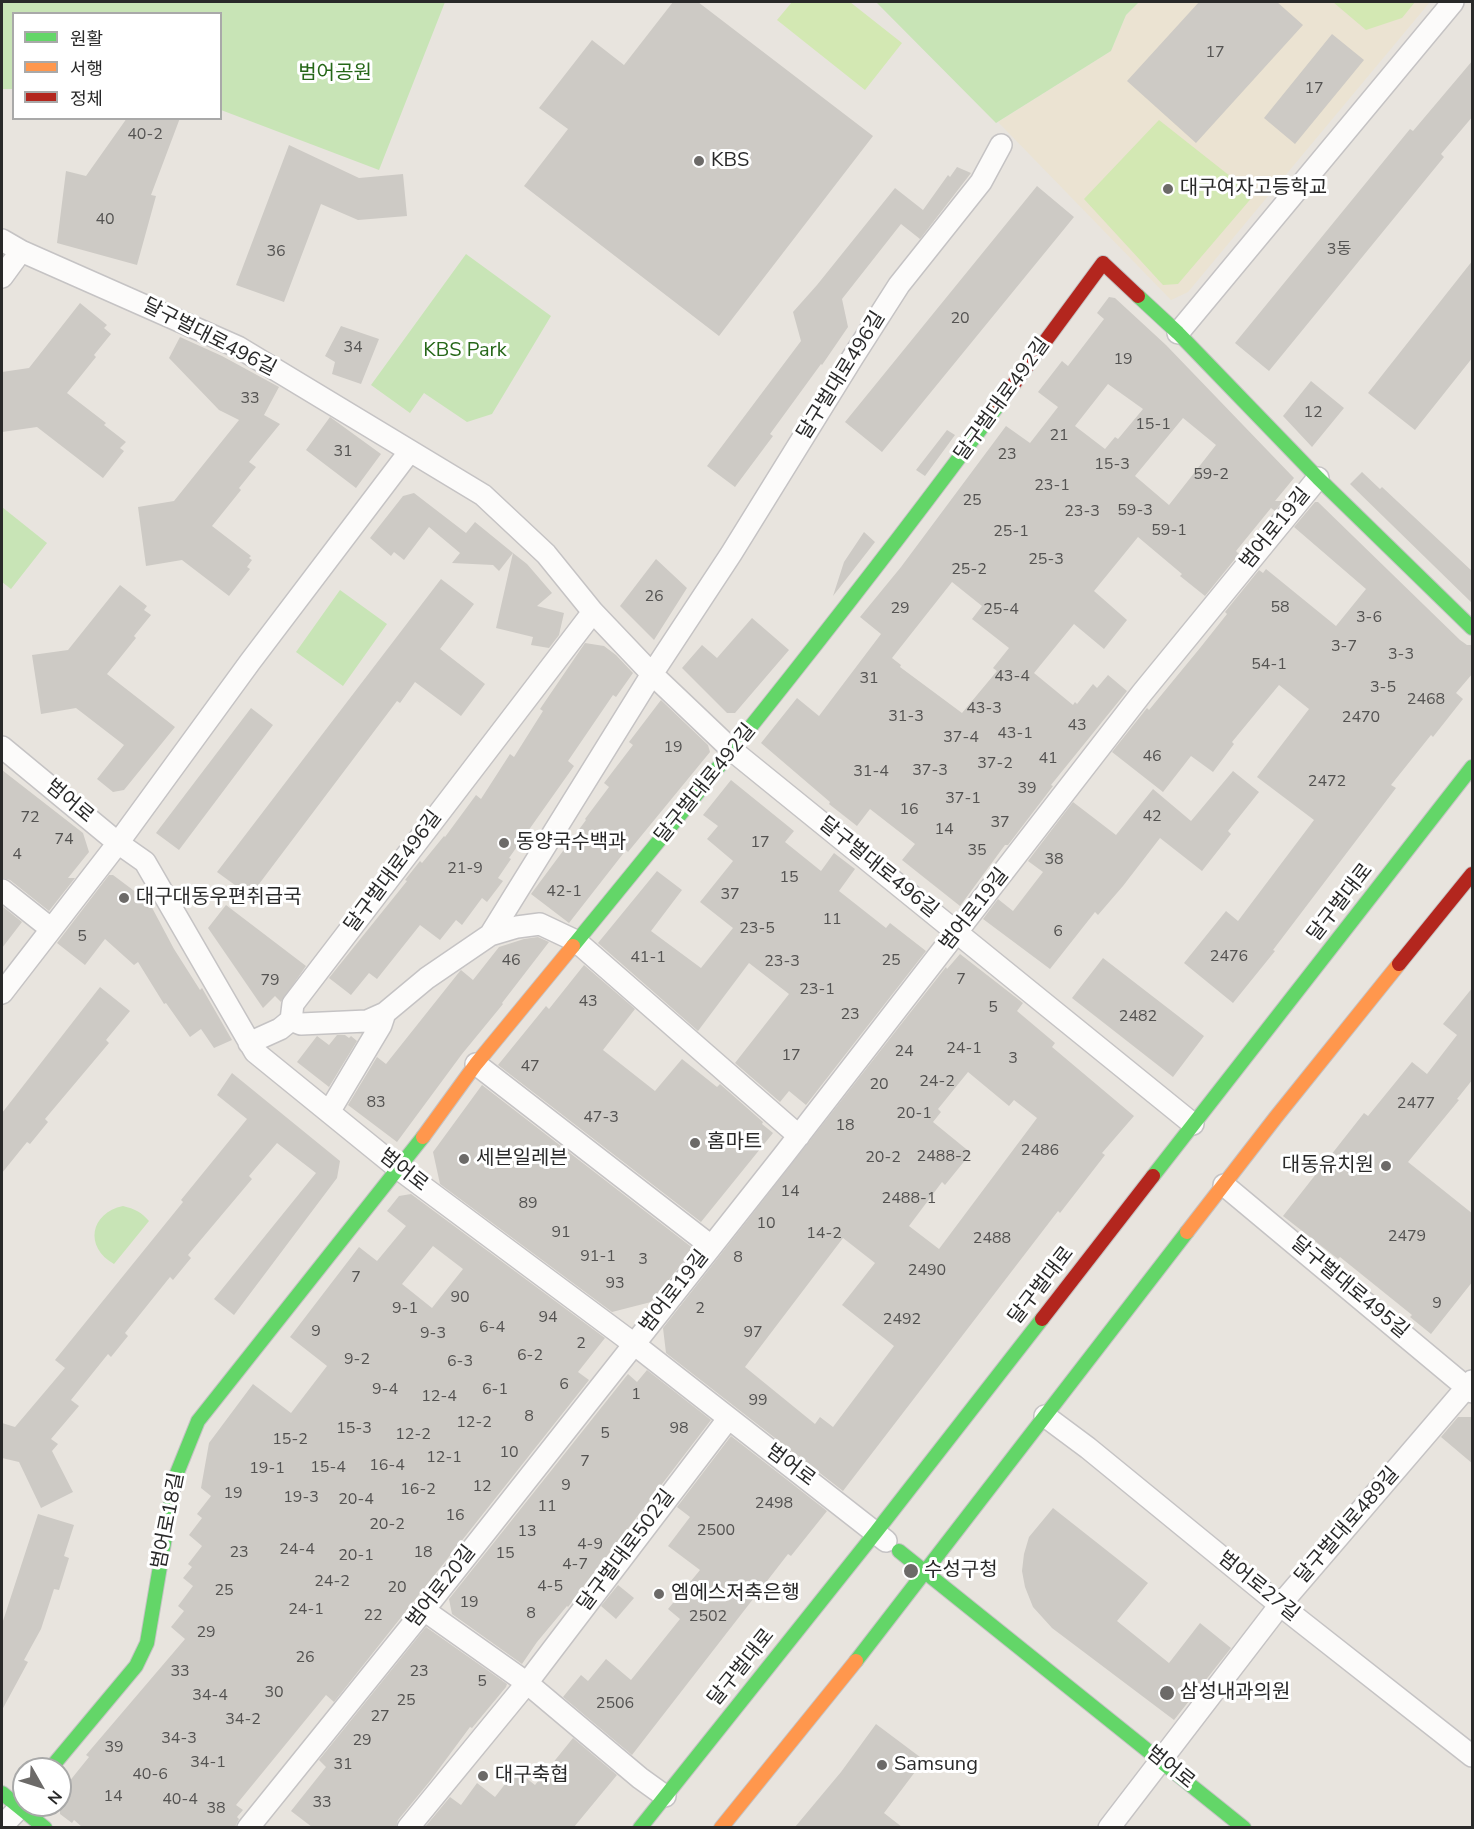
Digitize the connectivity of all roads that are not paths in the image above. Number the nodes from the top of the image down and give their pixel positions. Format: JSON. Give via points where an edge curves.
{"nodes":[{"id":1,"x":1453,"y":2,"type":"edge"},
{"id":2,"x":1001,"y":145,"type":"dead end"},
{"id":3,"x":2,"y":240,"type":"edge"},
{"id":4,"x":21,"y":251,"type":"junction"},
{"id":5,"x":2,"y":277,"type":"edge"},
{"id":6,"x":1178,"y":333,"type":"junction"},
{"id":7,"x":410,"y":451,"type":"junction"},
{"id":8,"x":1318,"y":478,"type":"junction"},
{"id":9,"x":593,"y":612,"type":"junction"},
{"id":10,"x":1473,"y":628,"type":"edge"},
{"id":11,"x":652,"y":674,"type":"junction"},
{"id":12,"x":2,"y":747,"type":"edge"},
{"id":13,"x":733,"y":751,"type":"junction"},
{"id":14,"x":1473,"y":766,"type":"edge"},
{"id":15,"x":118,"y":843,"type":"junction"},
{"id":16,"x":1473,"y":874,"type":"edge"},
{"id":17,"x":2,"y":891,"type":"edge"},
{"id":18,"x":50,"y":928,"type":"junction"},
{"id":19,"x":958,"y":932,"type":"junction"},
{"id":20,"x":490,"y":935,"type":"junction"},
{"id":21,"x":576,"y":941,"type":"junction"},
{"id":22,"x":2,"y":993,"type":"edge"},
{"id":23,"x":385,"y":1013,"type":"junction"},
{"id":24,"x":291,"y":1020,"type":"junction"},
{"id":25,"x":249,"y":1043,"type":"junction"},
{"id":26,"x":476,"y":1064,"type":"junction"},
{"id":27,"x":329,"y":1112,"type":"junction"},
{"id":28,"x":1193,"y":1124,"type":"junction"},
{"id":29,"x":799,"y":1136,"type":"junction"},
{"id":30,"x":399,"y":1169,"type":"junction"},
{"id":31,"x":1224,"y":1185,"type":"junction"},
{"id":32,"x":711,"y":1246,"type":"junction"},
{"id":33,"x":634,"y":1344,"type":"junction"},
{"id":34,"x":1471,"y":1386,"type":"edge"},
{"id":35,"x":1045,"y":1416,"type":"junction"},
{"id":36,"x":728,"y":1419,"type":"junction"},
{"id":37,"x":876,"y":1532,"type":"junction"},
{"id":38,"x":899,"y":1551,"type":"joint"},
{"id":39,"x":924,"y":1571,"type":"junction"},
{"id":40,"x":1280,"y":1605,"type":"junction"},
{"id":41,"x":424,"y":1610,"type":"junction"},
{"id":42,"x":527,"y":1683,"type":"junction"},
{"id":43,"x":1473,"y":1756,"type":"edge"},
{"id":44,"x":60,"y":1757,"type":"edge"},
{"id":45,"x":1160,"y":1760,"type":"junction"},
{"id":46,"x":665,"y":1796,"type":"junction"},
{"id":47,"x":248,"y":1827,"type":"edge"},
{"id":48,"x":408,"y":1827,"type":"edge"},
{"id":49,"x":640,"y":1827,"type":"edge"},
{"id":50,"x":721,"y":1827,"type":"edge"},
{"id":51,"x":1109,"y":1827,"type":"edge"},
{"id":52,"x":1244,"y":1827,"type":"edge"}],
"edges":[{"from":1,"to":6,"type":"street"},
{"from":2,"to":11,"type":"street","name":"달구벌대로496길","via":[[981,182],[899,285],[732,554]]},
{"from":3,"to":4,"type":"street","name":"달구벌대로496길"},
{"from":4,"to":5,"type":"street"},
{"from":4,"to":7,"type":"street","name":"달구벌대로496길","via":[[238,347]]},
{"from":6,"to":8,"type":"main road","name":"달구벌대로492길"},
{"from":6,"to":13,"type":"main road","name":"달구벌대로492길","via":[[1103,263],[914,520]]},
{"from":7,"to":9,"type":"street","name":"달구벌대로496길","via":[[483,495],[546,554]]},
{"from":7,"to":15,"type":"street"},
{"from":8,"to":10,"type":"main road","name":"달구벌대로492길"},
{"from":8,"to":19,"type":"street","name":"범어로19길","via":[[1142,693]]},
{"from":9,"to":11,"type":"street","name":"달구벌대로496길"},
{"from":9,"to":24,"type":"street","name":"달구벌대로496길","via":[[293,1004]]},
{"from":11,"to":13,"type":"street","name":"달구벌대로496길"},
{"from":11,"to":20,"type":"street","name":"달구벌대로496길"},
{"from":12,"to":15,"type":"street","name":"범어로"},
{"from":13,"to":19,"type":"street","name":"달구벌대로496길"},
{"from":13,"to":21,"type":"main road","name":"달구벌대로492길"},
{"from":14,"to":28,"type":"main road","name":"달구벌대로"},
{"from":15,"to":18,"type":"street"},
{"from":15,"to":25,"type":"street","name":"범어로","via":[[145,862]]},
{"from":16,"to":31,"type":"main road"},
{"from":17,"to":18,"type":"street"},
{"from":18,"to":22,"type":"street"},
{"from":19,"to":28,"type":"street","name":"달구벌대로496길"},
{"from":19,"to":29,"type":"street","name":"범어로19길"},
{"from":20,"to":21,"type":"street","name":"달구벌대로496길","via":[[540,924]]},
{"from":20,"to":23,"type":"street","name":"달구벌대로496길","via":[[427,978]]},
{"from":21,"to":26,"type":"main road","name":"달구벌대로492길"},
{"from":21,"to":29,"type":"street"},
{"from":23,"to":24,"type":"street","name":"달구벌대로496길","via":[[367,1021],[301,1024]]},
{"from":23,"to":27,"type":"street"},
{"from":24,"to":25,"type":"street"},
{"from":25,"to":27,"type":"street","name":"범어로"},
{"from":26,"to":30,"type":"main road","name":"달구벌대로492길"},
{"from":26,"to":32,"type":"street"},
{"from":27,"to":30,"type":"street","name":"범어로"},
{"from":28,"to":37,"type":"main road","name":"달구벌대로"},
{"from":29,"to":32,"type":"street","name":"범어로19길"},
{"from":30,"to":33,"type":"street","name":"범어로"},
{"from":30,"to":44,"type":"main road","name":"범어로18길","via":[[198,1421],[175,1478],[147,1643],[136,1666]]},
{"from":31,"to":34,"type":"street","name":"달구벌대로495길"},
{"from":31,"to":35,"type":"main road"},
{"from":32,"to":33,"type":"street","name":"범어로19길"},
{"from":33,"to":36,"type":"street","name":"범어로"},
{"from":33,"to":41,"type":"street","name":"범어로20길"},
{"from":34,"to":40,"type":"street","name":"달구벌대로489길"},
{"from":35,"to":39,"type":"main road"},
{"from":35,"to":40,"type":"street","name":"범어로27길"},
{"from":36,"to":37,"type":"street","name":"범어로"},
{"from":36,"to":42,"type":"street","name":"달구벌대로502길"},
{"from":37,"to":38,"type":"street","name":"범어로"},
{"from":37,"to":46,"type":"main road","name":"달구벌대로"},
{"from":38,"to":39,"type":"main road","name":"범어로"},
{"from":39,"to":45,"type":"main road","name":"범어로"},
{"from":39,"to":50,"type":"main road","via":[[818,1710]]},
{"from":40,"to":43,"type":"street","name":"범어로27길"},
{"from":40,"to":45,"type":"street","name":"달구벌대로489길"},
{"from":41,"to":42,"type":"street"},
{"from":41,"to":47,"type":"street","name":"범어로20길"},
{"from":42,"to":46,"type":"street"},
{"from":42,"to":48,"type":"street","name":"달구벌대로502길"},
{"from":45,"to":51,"type":"street","name":"달구벌대로489길"},
{"from":45,"to":52,"type":"main road","name":"범어로"},
{"from":46,"to":49,"type":"main road","name":"달구벌대로"}]}
